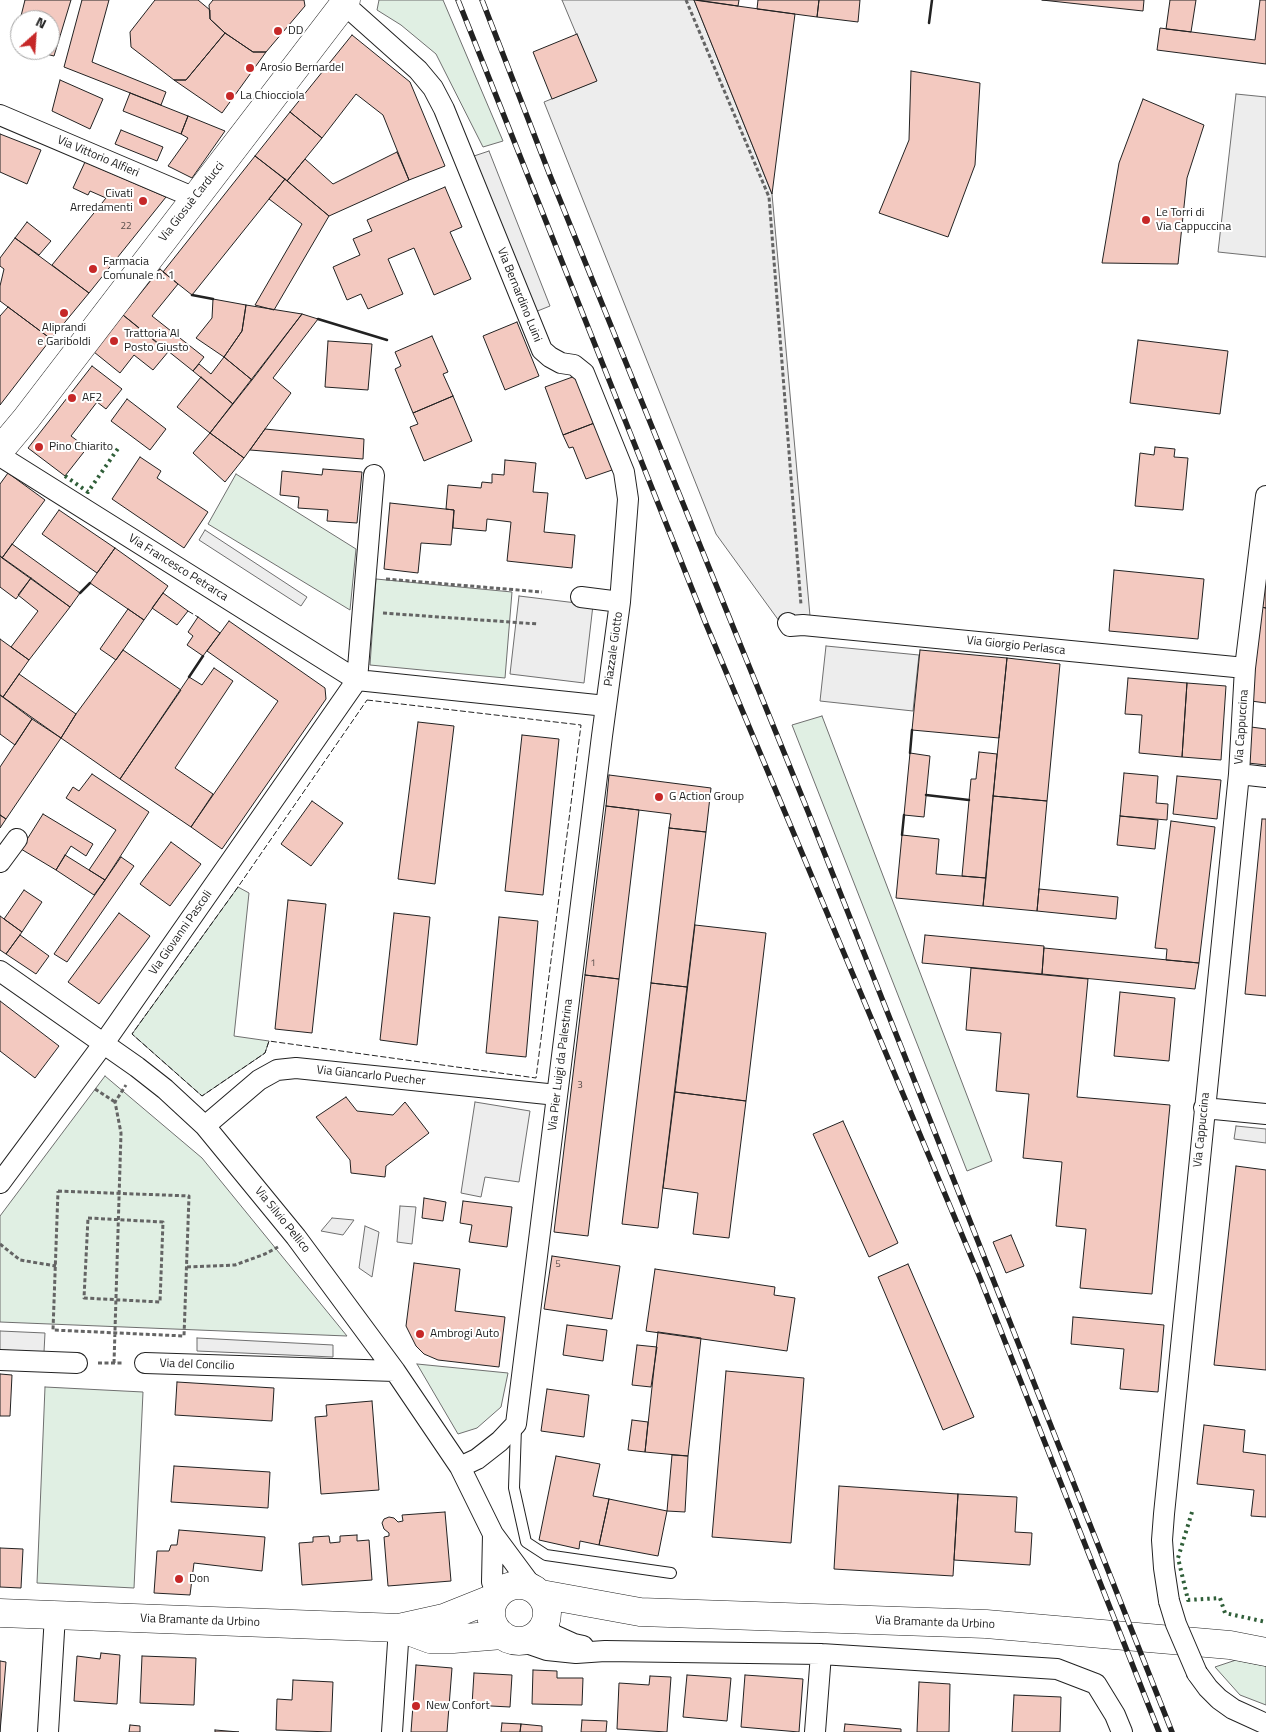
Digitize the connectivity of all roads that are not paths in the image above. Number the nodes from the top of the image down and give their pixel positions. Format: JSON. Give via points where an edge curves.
{"nodes":[{"id":1,"x":345,"y":2,"type":"edge"},
{"id":2,"x":0,"y":115,"type":"edge"},
{"id":3,"x":195,"y":198,"type":"junction"},
{"id":4,"x":0,"y":450,"type":"edge"},
{"id":5,"x":0,"y":456,"type":"edge"},
{"id":6,"x":374,"y":475,"type":"dead end"},
{"id":7,"x":1266,"y":496,"type":"edge"},
{"id":8,"x":581,"y":597,"type":"dead end"},
{"id":9,"x":620,"y":602,"type":"junction"},
{"id":10,"x":796,"y":624,"type":"road end"},
{"id":11,"x":1246,"y":668,"type":"junction"},
{"id":12,"x":357,"y":680,"type":"junction"},
{"id":13,"x":606,"y":706,"type":"junction"},
{"id":14,"x":1239,"y":774,"type":"junction"},
{"id":15,"x":1266,"y":777,"type":"edge"},
{"id":16,"x":17,"y":839,"type":"dead end"},
{"id":17,"x":0,"y":862,"type":"edge"},
{"id":18,"x":0,"y":971,"type":"edge"},
{"id":19,"x":104,"y":1043,"type":"junction"},
{"id":20,"x":556,"y":1095,"type":"junction"},
{"id":21,"x":1204,"y":1108,"type":"junction"},
{"id":22,"x":1266,"y":1114,"type":"edge"},
{"id":23,"x":205,"y":1126,"type":"junction"},
{"id":24,"x":0,"y":1183,"type":"edge"},
{"id":25,"x":0,"y":1360,"type":"edge"},
{"id":26,"x":77,"y":1363,"type":"road end"},
{"id":27,"x":145,"y":1363,"type":"road end"},
{"id":28,"x":395,"y":1371,"type":"junction"},
{"id":29,"x":516,"y":1424,"type":"junction"},
{"id":30,"x":460,"y":1467,"type":"junction"},
{"id":31,"x":493,"y":1534,"type":"junction"},
{"id":32,"x":671,"y":1573,"type":"dead end"},
{"id":33,"x":496,"y":1597,"type":"junction"},
{"id":34,"x":541,"y":1606,"type":"junction"},
{"id":35,"x":0,"y":1613,"type":"edge"},
{"id":36,"x":55,"y":1615,"type":"junction"},
{"id":37,"x":399,"y":1628,"type":"junction"},
{"id":38,"x":512,"y":1638,"type":"junction"},
{"id":39,"x":605,"y":1651,"type":"junction"},
{"id":40,"x":1266,"y":1652,"type":"edge"},
{"id":41,"x":821,"y":1654,"type":"junction"},
{"id":42,"x":1266,"y":1724,"type":"edge"},
{"id":43,"x":48,"y":1732,"type":"edge"},
{"id":44,"x":392,"y":1732,"type":"edge"},
{"id":45,"x":815,"y":1732,"type":"edge"},
{"id":46,"x":1122,"y":1732,"type":"edge"}],
"edges":[{"from":1,"to":3,"type":"street","name":"Via Giosuè Carducci"},
{"from":1,"to":9,"type":"street","name":"Via Bernardino Luini","via":[[433,88],[542,350],[561,363],[574,365],[584,374],[624,472],[628,500]]},
{"from":2,"to":3,"type":"street","name":"Via Vittorio Alfieri"},
{"from":3,"to":4,"type":"street","name":"Via Giosuè Carducci"},
{"from":5,"to":12,"type":"street","name":"Via Francesco Petrarca"},
{"from":6,"to":12,"type":"street"},
{"from":7,"to":11,"type":"street","name":"Via Cappuccina"},
{"from":8,"to":9,"type":"street","name":"Piazzale Giotto"},
{"from":9,"to":13,"type":"street","name":"Piazzale Giotto"},
{"from":10,"to":11,"type":"street","name":"Via Giorgio Perlasca"},
{"from":11,"to":14,"type":"street","name":"Via Cappuccina"},
{"from":12,"to":13,"type":"street","name":"Via Francesco Petrarca"},
{"from":12,"to":19,"type":"street","name":"Via Giovanni Pascoli"},
{"from":13,"to":20,"type":"street","name":"Via Pier Luigi da Palestrina"},
{"from":14,"to":15,"type":"street"},
{"from":14,"to":21,"type":"street","name":"Via Cappuccina"},
{"from":16,"to":17,"type":"street"},
{"from":18,"to":19,"type":"street","name":"Via Silvio Pellico"},
{"from":19,"to":23,"type":"street","name":"Via Silvio Pellico","via":[[165,1089]]},
{"from":19,"to":24,"type":"street","name":"Via Giovanni Pascoli"},
{"from":20,"to":23,"type":"street","name":"Via Giancarlo Puecher","via":[[296,1068],[277,1070],[259,1080]]},
{"from":20,"to":29,"type":"street","name":"Via Pier Luigi da Palestrina"},
{"from":21,"to":22,"type":"street"},
{"from":21,"to":42,"type":"street","name":"Via Cappuccina","bridge":true,"via":[[1163,1523],[1164,1568],[1176,1624],[1198,1673],[1219,1699]]},
{"from":23,"to":28,"type":"street","name":"Via Silvio Pellico","via":[[296,1237]]},
{"from":25,"to":26,"type":"street"},
{"from":27,"to":28,"type":"street","name":"Via del Concilio"},
{"from":28,"to":30,"type":"street","name":"Via Silvio Pellico"},
{"from":29,"to":30,"type":"street","via":[[477,1459]]},
{"from":29,"to":32,"type":"lane","name":"Via Pier Luigi da Palestrina","via":[[514,1488],[526,1542],[546,1555]]},
{"from":30,"to":31,"type":"street","name":"Via Silvio Pellico"},
{"from":31,"to":33,"type":"street","name":"Via Silvio Pellico","via":[[492,1582]]},
{"from":31,"to":34,"type":"street","name":"Via Silvio Pellico"},
{"from":33,"to":34,"type":"street","via":[[503,1589],[522,1584]]},
{"from":33,"to":37,"type":"street","name":"Via Bramante da Urbino","via":[[444,1618]]},
{"from":33,"to":38,"type":"street","via":[[491,1618],[495,1628]]},
{"from":34,"to":38,"type":"street","via":[[534,1637]]},
{"from":34,"to":39,"type":"street","name":"Via Bramante da Urbino","via":[[554,1635],[574,1644]]},
{"from":34,"to":40,"type":"street","name":"Via Bramante da Urbino","via":[[580,1617],[640,1612],[986,1624],[1230,1645]]},
{"from":35,"to":36,"type":"street","name":"Via Bramante da Urbino"},
{"from":36,"to":37,"type":"street","name":"Via Bramante da Urbino"},
{"from":36,"to":43,"type":"street"},
{"from":37,"to":38,"type":"street","name":"Via Bramante da Urbino","via":[[430,1639]]},
{"from":37,"to":44,"type":"street"},
{"from":38,"to":39,"type":"street","name":"Via Bramante da Urbino","via":[[547,1650]]},
{"from":39,"to":41,"type":"street","name":"Via Bramante da Urbino"},
{"from":41,"to":45,"type":"street"},
{"from":41,"to":46,"type":"street","name":"Via Bramante da Urbino","via":[[1057,1669],[1096,1684]]}]}
